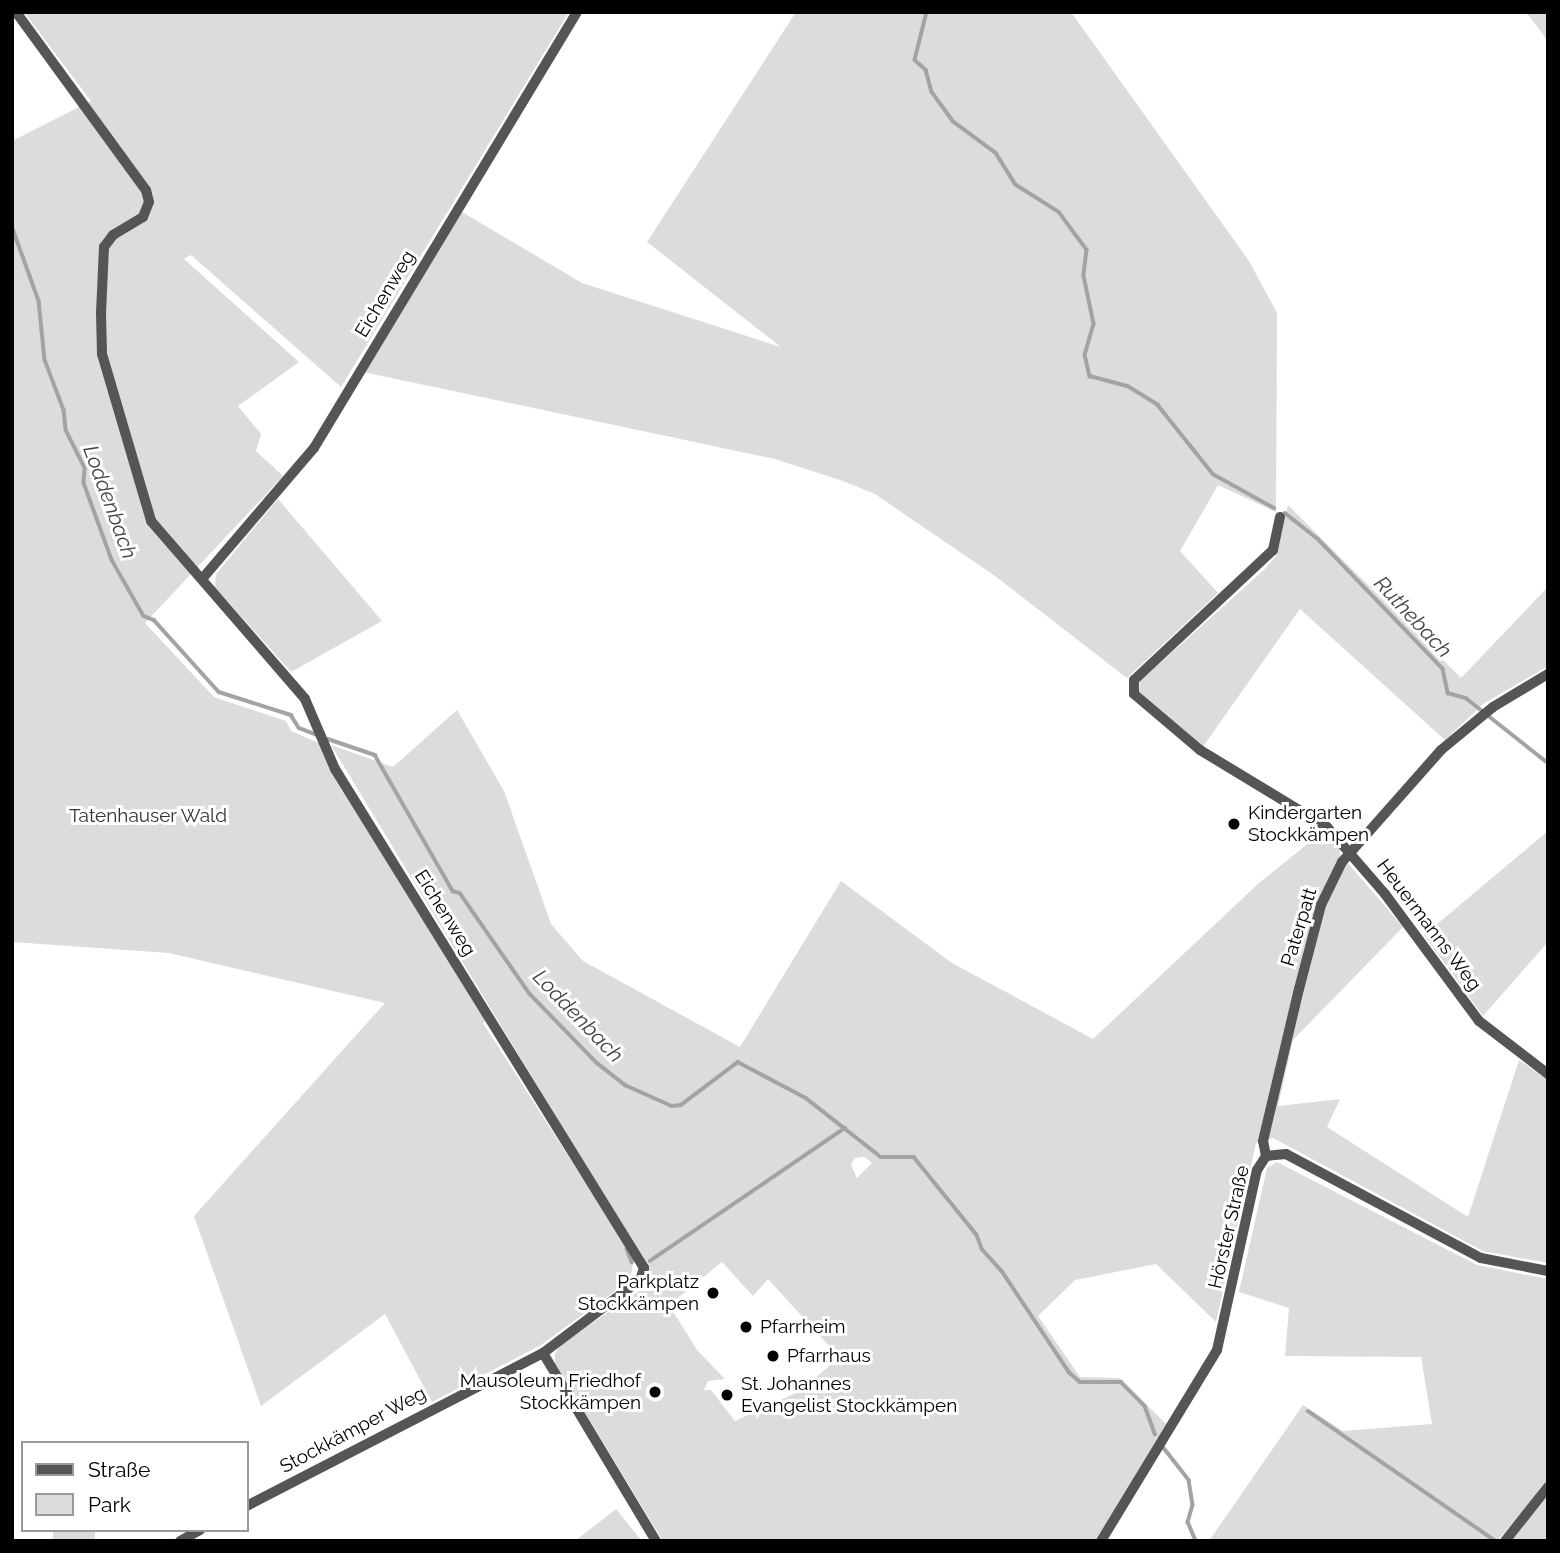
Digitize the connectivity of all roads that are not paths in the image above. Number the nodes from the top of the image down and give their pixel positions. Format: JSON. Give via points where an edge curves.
{"nodes":[{"id":1,"x":16,"y":12,"type":"edge"},
{"id":2,"x":577,"y":12,"type":"edge"},
{"id":3,"x":1280,"y":517,"type":"dead end"},
{"id":4,"x":202,"y":579,"type":"junction"},
{"id":5,"x":1548,"y":674,"type":"edge"},
{"id":6,"x":1351,"y":851,"type":"junction"},
{"id":7,"x":1548,"y":1074,"type":"edge"},
{"id":8,"x":1266,"y":1156,"type":"junction"},
{"id":9,"x":1548,"y":1271,"type":"edge"},
{"id":10,"x":643,"y":1275,"type":"joint"},
{"id":11,"x":543,"y":1353,"type":"junction"},
{"id":12,"x":1548,"y":1487,"type":"edge"},
{"id":13,"x":248,"y":1505,"type":"edge"},
{"id":14,"x":196,"y":1532,"type":"edge"},
{"id":15,"x":180,"y":1541,"type":"edge"},
{"id":16,"x":656,"y":1541,"type":"edge"},
{"id":17,"x":1101,"y":1541,"type":"edge"},
{"id":18,"x":1504,"y":1541,"type":"edge"}],
"edges":[{"from":1,"to":4,"type":"street","name":"Eichenweg","via":[[146,190],[149,202],[143,217],[113,235],[104,247],[102,354],[151,521]]},
{"from":2,"to":4,"type":"street","name":"Eichenweg","via":[[314,448]]},
{"from":3,"to":6,"type":"street","name":"Heuermanns Weg","via":[[1273,550],[1132,688],[1200,750],[1307,811]]},
{"from":4,"to":10,"type":"street","name":"Eichenweg","via":[[305,699],[335,769],[642,1261]]},
{"from":5,"to":6,"type":"street","name":"Paterpatt","via":[[1479,717],[1393,799]]},
{"from":6,"to":7,"type":"street","name":"Heuermanns Weg","via":[[1479,1021]]},
{"from":6,"to":8,"type":"street","name":"Paterpatt","via":[[1321,905],[1263,1141]]},
{"from":8,"to":9,"type":"street","name":"Hörster Straße","via":[[1286,1154],[1481,1258]]},
{"from":8,"to":17,"type":"street","name":"Hörster Straße","via":[[1257,1170],[1217,1350]]},
{"from":10,"to":11,"type":"street","name":"Stockkämper Weg"},
{"from":11,"to":13,"type":"street","name":"Stockkämper Weg"},
{"from":11,"to":16,"type":"street"},
{"from":12,"to":18,"type":"street"},
{"from":14,"to":15,"type":"street"}]}
